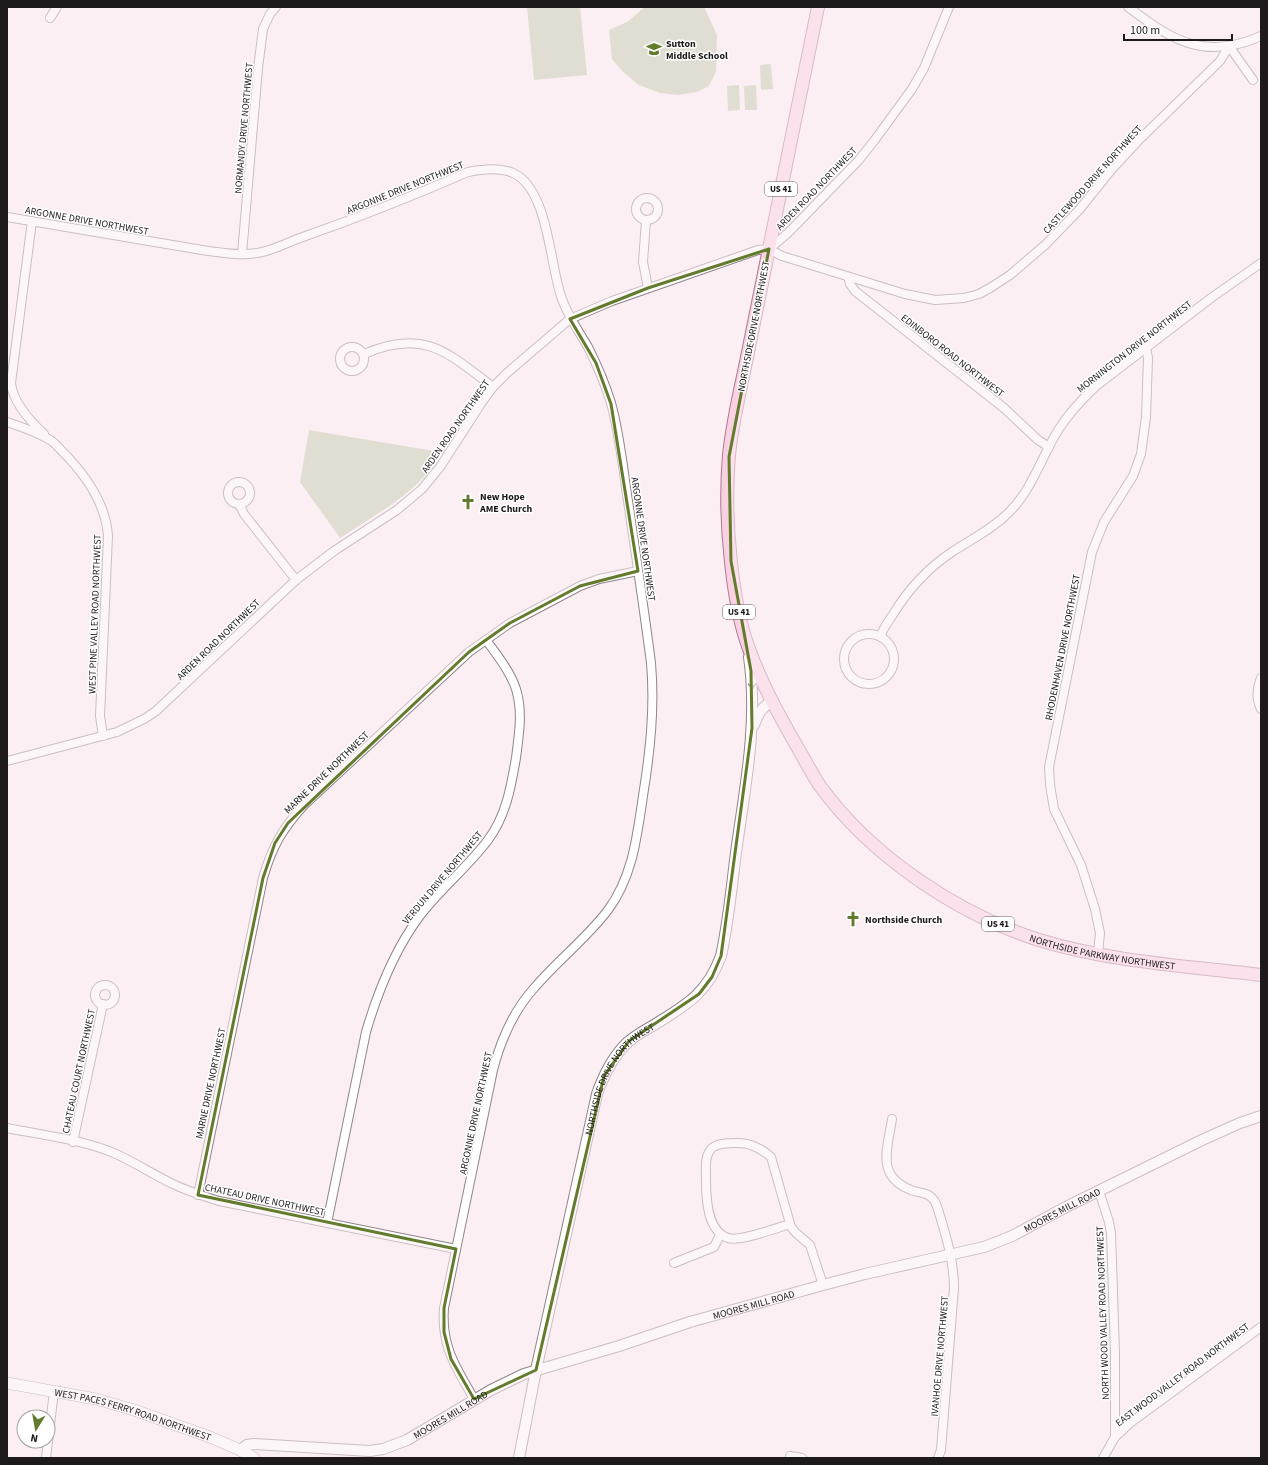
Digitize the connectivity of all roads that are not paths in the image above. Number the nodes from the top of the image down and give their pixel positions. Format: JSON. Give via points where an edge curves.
{"nodes":[{"id":1,"x":57,"y":7,"type":"edge"},
{"id":2,"x":276,"y":7,"type":"edge"},
{"id":3,"x":818,"y":7,"type":"edge"},
{"id":4,"x":949,"y":7,"type":"edge"},
{"id":5,"x":1128,"y":7,"type":"edge"},
{"id":6,"x":50,"y":18,"type":"dead end"},
{"id":7,"x":1261,"y":36,"type":"edge"},
{"id":8,"x":1229,"y":46,"type":"junction"},
{"id":9,"x":1253,"y":80,"type":"dead end"},
{"id":10,"x":7,"y":217,"type":"edge"},
{"id":11,"x":32,"y":221,"type":"junction"},
{"id":12,"x":646,"y":221,"type":"dead end"},
{"id":13,"x":768,"y":249,"type":"junction"},
{"id":14,"x":242,"y":254,"type":"junction"},
{"id":15,"x":1261,"y":263,"type":"edge"},
{"id":16,"x":848,"y":277,"type":"junction"},
{"id":17,"x":648,"y":288,"type":"junction"},
{"id":18,"x":570,"y":319,"type":"junction"},
{"id":19,"x":1146,"y":348,"type":"junction"},
{"id":20,"x":364,"y":354,"type":"dead end"},
{"id":21,"x":493,"y":387,"type":"junction"},
{"id":22,"x":9,"y":389,"type":"edge"},
{"id":23,"x":7,"y":422,"type":"edge"},
{"id":24,"x":50,"y":440,"type":"junction"},
{"id":25,"x":1049,"y":447,"type":"junction"},
{"id":26,"x":239,"y":504,"type":"dead end"},
{"id":27,"x":638,"y":571,"type":"junction"},
{"id":28,"x":296,"y":580,"type":"junction"},
{"id":29,"x":881,"y":637,"type":"junction"},
{"id":30,"x":486,"y":640,"type":"junction"},
{"id":31,"x":748,"y":647,"type":"junction"},
{"id":32,"x":1261,"y":678,"type":"edge"},
{"id":33,"x":770,"y":698,"type":"junction"},
{"id":34,"x":1261,"y":709,"type":"edge"},
{"id":35,"x":752,"y":711,"type":"junction"},
{"id":36,"x":752,"y":728,"type":"junction"},
{"id":37,"x":103,"y":736,"type":"junction"},
{"id":38,"x":7,"y":761,"type":"edge"},
{"id":39,"x":1098,"y":951,"type":"junction"},
{"id":40,"x":1261,"y":967,"type":"edge"},
{"id":41,"x":1261,"y":976,"type":"edge"},
{"id":42,"x":103,"y":1004,"type":"dead end"},
{"id":43,"x":1261,"y":1116,"type":"edge"},
{"id":44,"x":892,"y":1119,"type":"dead end"},
{"id":45,"x":7,"y":1128,"type":"edge"},
{"id":46,"x":73,"y":1142,"type":"junction"},
{"id":47,"x":1099,"y":1191,"type":"junction"},
{"id":48,"x":198,"y":1195,"type":"junction"},
{"id":49,"x":327,"y":1223,"type":"junction"},
{"id":50,"x":790,"y":1224,"type":"junction"},
{"id":51,"x":720,"y":1234,"type":"junction"},
{"id":52,"x":456,"y":1249,"type":"junction"},
{"id":53,"x":950,"y":1255,"type":"junction"},
{"id":54,"x":674,"y":1263,"type":"dead end"},
{"id":55,"x":822,"y":1284,"type":"junction"},
{"id":56,"x":1261,"y":1327,"type":"edge"},
{"id":57,"x":536,"y":1370,"type":"junction"},
{"id":58,"x":7,"y":1383,"type":"edge"},
{"id":59,"x":54,"y":1391,"type":"junction"},
{"id":60,"x":474,"y":1399,"type":"junction"},
{"id":61,"x":1115,"y":1437,"type":"junction"},
{"id":62,"x":240,"y":1450,"type":"junction"},
{"id":63,"x":790,"y":1456,"type":"dead end"},
{"id":64,"x":46,"y":1458,"type":"edge"},
{"id":65,"x":254,"y":1458,"type":"edge"},
{"id":66,"x":519,"y":1458,"type":"edge"},
{"id":67,"x":802,"y":1458,"type":"edge"},
{"id":68,"x":938,"y":1458,"type":"edge"},
{"id":69,"x":1103,"y":1458,"type":"edge"}],
"edges":[{"from":1,"to":6,"type":"street"},
{"from":2,"to":14,"type":"street","name":"NORMANDY DRIVE NORTHWEST","via":[[263,29]]},
{"from":3,"to":13,"type":"main road","name":"NORTHSIDE DRIVE NORTHWEST","number":"US 41"},
{"from":4,"to":13,"type":"street","name":"ARDEN ROAD NORTHWEST","via":[[924,68],[888,123],[858,161],[785,236]]},
{"from":5,"to":8,"type":"street","via":[[1160,30],[1184,43],[1210,48]]},
{"from":7,"to":8,"type":"street"},
{"from":8,"to":9,"type":"street"},
{"from":8,"to":16,"type":"street","name":"CASTLEWOOD DRIVE NORTHWEST","via":[[1220,61],[1112,169],[1076,214],[1016,270],[990,288],[964,298],[935,300]]},
{"from":10,"to":11,"type":"street","name":"ARGONNE DRIVE NORTHWEST"},
{"from":11,"to":14,"type":"street","name":"ARGONNE DRIVE NORTHWEST","via":[[208,251]]},
{"from":11,"to":22,"type":"street"},
{"from":12,"to":17,"type":"street","via":[[643,262]]},
{"from":13,"to":16,"type":"street","name":"CASTLEWOOD DRIVE NORTHWEST"},
{"from":13,"to":17,"type":"street","name":"ARDEN ROAD NORTHWEST","via":[[758,250]]},
{"from":13,"to":31,"type":"main road","name":"NORTHSIDE DRIVE NORTHWEST","number":"US 41","via":[[734,423],[728,478],[731,561]]},
{"from":14,"to":18,"type":"street","name":"ARGONNE DRIVE NORTHWEST","via":[[274,249],[468,172],[482,169],[503,170],[519,176],[533,193],[548,234],[560,295]]},
{"from":15,"to":19,"type":"street","name":"MORNINGTON DRIVE NORTHWEST"},
{"from":16,"to":25,"type":"street","name":"EDINBORO ROAD NORTHWEST","via":[[856,291],[1004,408]]},
{"from":17,"to":18,"type":"street","name":"ARDEN ROAD NORTHWEST"},
{"from":18,"to":21,"type":"street","name":"ARDEN ROAD NORTHWEST"},
{"from":18,"to":27,"type":"street","name":"ARGONNE DRIVE NORTHWEST","via":[[596,363],[611,404],[623,465]]},
{"from":19,"to":25,"type":"street","name":"MORNINGTON DRIVE NORTHWEST","via":[[1083,398],[1064,421]]},
{"from":19,"to":39,"type":"street","name":"RHODENHAVEN DRIVE NORTHWEST","via":[[1146,417],[1141,454],[1133,476],[1104,522],[1092,552],[1049,767],[1054,809],[1081,865],[1095,909],[1100,931]]},
{"from":20,"to":21,"type":"street","via":[[377,348],[402,343],[429,346],[449,354]]},
{"from":21,"to":28,"type":"street","name":"ARDEN ROAD NORTHWEST","via":[[440,467],[422,489],[397,510],[334,551]]},
{"from":22,"to":24,"type":"street","name":"WEST PINE VALLEY ROAD NORTHWEST","via":[[26,416]]},
{"from":23,"to":24,"type":"street","name":"WEST PINE VALLEY ROAD NORTHWEST"},
{"from":24,"to":37,"type":"street","name":"WEST PINE VALLEY ROAD NORTHWEST","via":[[85,478],[102,508],[107,523],[100,716]]},
{"from":25,"to":29,"type":"street","name":"MORNINGTON DRIVE NORTHWEST","via":[[1029,488],[1018,502],[996,525],[952,552],[924,576],[897,608]]},
{"from":26,"to":28,"type":"street"},
{"from":27,"to":30,"type":"street","name":"MARNE DRIVE NORTHWEST","via":[[599,579],[580,586],[510,623]]},
{"from":27,"to":52,"type":"street","name":"ARGONNE DRIVE NORTHWEST","via":[[651,663],[653,700],[650,754],[633,858],[623,885],[608,910],[533,988],[505,1032],[493,1070]]},
{"from":28,"to":37,"type":"street","name":"ARDEN ROAD NORTHWEST","via":[[156,711],[130,727]]},
{"from":29,"to":29,"type":"street","via":[[861,635],[848,647],[845,665],[857,680],[875,683],[884,679],[891,671],[893,652]]},
{"from":30,"to":48,"type":"street","name":"MARNE DRIVE NORTHWEST","via":[[469,652],[304,805],[275,843],[262,878]]},
{"from":30,"to":49,"type":"street","name":"VERDUN DRIVE NORTHWEST","via":[[509,673],[520,704],[520,730],[509,795],[489,838],[420,916],[399,948],[383,981],[366,1032]]},
{"from":31,"to":33,"type":"main road","name":"NORTHSIDE DRIVE NORTHWEST","number":"US 41"},
{"from":31,"to":35,"type":"street","name":"NORTHSIDE DRIVE NORTHWEST","one_way":true},
{"from":32,"to":34,"type":"street","via":[[1258,698]]},
{"from":33,"to":35,"type":"street","via":[[758,701]]},
{"from":33,"to":36,"type":"street","name":"NORTHSIDE DRIVE NORTHWEST","via":[[759,712]]},
{"from":33,"to":39,"type":"main road","name":"NORTHSIDE PARKWAY NORTHWEST","number":"US 41","via":[[821,788],[880,849],[930,887],[980,915],[1038,940]]},
{"from":35,"to":36,"type":"street","name":"NORTHSIDE DRIVE NORTHWEST"},
{"from":36,"to":57,"type":"street","name":"NORTHSIDE DRIVE NORTHWEST","via":[[721,956],[712,977],[699,994],[629,1041],[614,1058],[604,1076],[597,1094]]},
{"from":37,"to":38,"type":"street","name":"ARDEN ROAD NORTHWEST"},
{"from":39,"to":40,"type":"main road","name":"NORTHSIDE PARKWAY NORTHWEST","number":"US 41"},
{"from":39,"to":41,"type":"main road","name":"NORTHSIDE PARKWAY NORTHWEST","number":"US 41"},
{"from":42,"to":46,"type":"street","name":"CHATEAU COURT NORTHWEST"},
{"from":43,"to":47,"type":"street","name":"MOORES MILL ROAD","via":[[1202,1140]]},
{"from":44,"to":53,"type":"street","name":"IVANHOE DRIVE NORTHWEST","via":[[885,1153],[888,1170],[908,1189],[928,1195],[936,1202]]},
{"from":45,"to":46,"type":"street","name":"CHATEAU DRIVE NORTHWEST"},
{"from":46,"to":48,"type":"street","name":"CHATEAU DRIVE NORTHWEST","via":[[116,1154]]},
{"from":47,"to":53,"type":"street","name":"MOORES MILL ROAD","via":[[1012,1236],[984,1247]]},
{"from":47,"to":61,"type":"street","name":"NORTH WOOD VALLEY ROAD NORTHWEST","via":[[1111,1233]]},
{"from":48,"to":49,"type":"street","name":"CHATEAU DRIVE NORTHWEST"},
{"from":49,"to":52,"type":"street","name":"CHATEAU DRIVE NORTHWEST"},
{"from":50,"to":51,"type":"street","via":[[742,1238],[730,1239]]},
{"from":50,"to":51,"type":"street","via":[[771,1157],[751,1144],[728,1143],[711,1149],[705,1162],[707,1204],[713,1223]]},
{"from":50,"to":55,"type":"street","via":[[810,1245]]},
{"from":51,"to":54,"type":"street","via":[[714,1246]]},
{"from":52,"to":60,"type":"street","name":"ARGONNE DRIVE NORTHWEST","via":[[444,1308],[444,1332],[451,1359]]},
{"from":53,"to":55,"type":"street","name":"MOORES MILL ROAD"},
{"from":53,"to":68,"type":"street","name":"IVANHOE DRIVE NORTHWEST","via":[[954,1288],[941,1450]]},
{"from":55,"to":57,"type":"street","name":"MOORES MILL ROAD"},
{"from":56,"to":61,"type":"street","name":"EAST WOOD VALLEY ROAD NORTHWEST","via":[[1130,1423]]},
{"from":57,"to":60,"type":"street","name":"MOORES MILL ROAD","via":[[508,1380]]},
{"from":57,"to":66,"type":"street","name":"NORTHSIDE DRIVE NORTHWEST"},
{"from":58,"to":59,"type":"main road","name":"WEST PACES FERRY ROAD NORTHWEST"},
{"from":59,"to":62,"type":"main road","name":"WEST PACES FERRY ROAD NORTHWEST","via":[[134,1410]]},
{"from":59,"to":64,"type":"street"},
{"from":60,"to":62,"type":"street","name":"MOORES MILL ROAD","via":[[407,1440],[383,1448],[359,1451],[254,1444]]},
{"from":61,"to":69,"type":"street","name":"EAST WOOD VALLEY ROAD NORTHWEST"},
{"from":62,"to":65,"type":"main road","name":"WEST PACES FERRY ROAD NORTHWEST"},
{"from":63,"to":67,"type":"street"}]}
